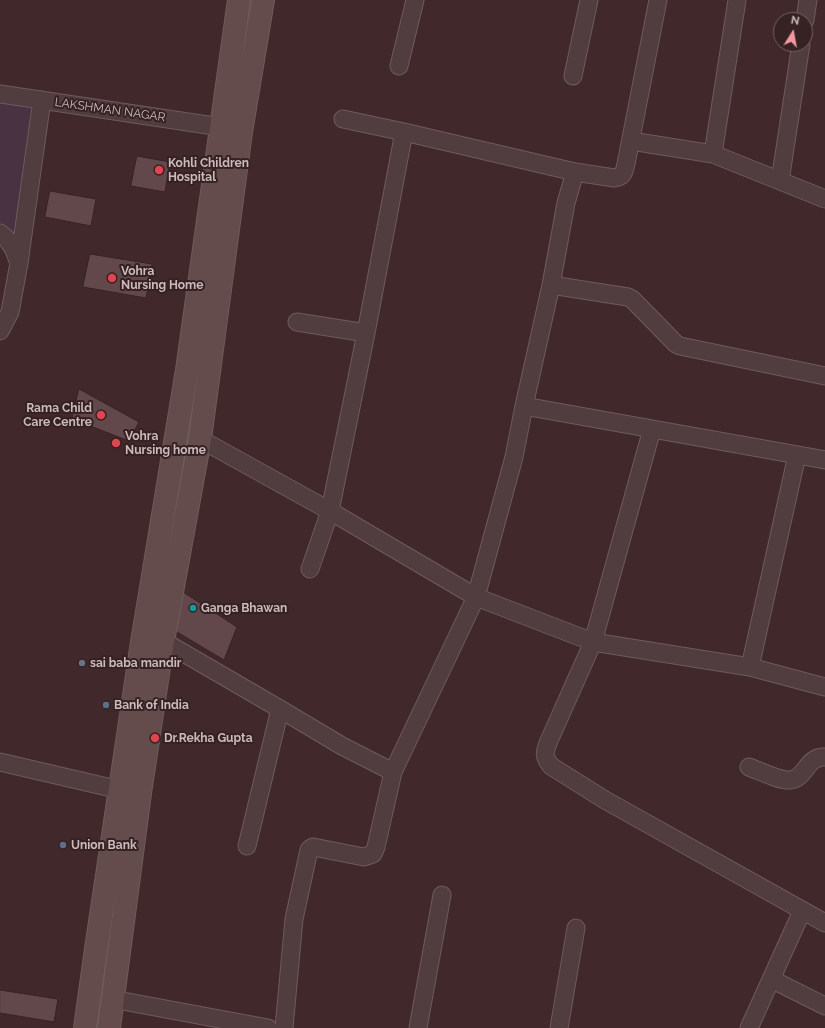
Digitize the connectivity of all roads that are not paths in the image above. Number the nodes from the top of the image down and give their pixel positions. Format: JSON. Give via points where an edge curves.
{"nodes":[{"id":1,"x":239,"y":0,"type":"edge"},
{"id":2,"x":263,"y":0,"type":"edge"},
{"id":3,"x":415,"y":0,"type":"edge"},
{"id":4,"x":589,"y":0,"type":"edge"},
{"id":5,"x":658,"y":0,"type":"edge"},
{"id":6,"x":737,"y":0,"type":"edge"},
{"id":7,"x":808,"y":0,"type":"edge"},
{"id":8,"x":806,"y":12,"type":"edge"},
{"id":9,"x":800,"y":52,"type":"edge"},
{"id":10,"x":399,"y":66,"type":"dead end"},
{"id":11,"x":573,"y":76,"type":"dead end"},
{"id":12,"x":0,"y":94,"type":"edge"},
{"id":13,"x":42,"y":100,"type":"junction"},
{"id":14,"x":343,"y":119,"type":"dead end"},
{"id":15,"x":221,"y":127,"type":"junction"},
{"id":16,"x":404,"y":132,"type":"junction"},
{"id":17,"x":631,"y":141,"type":"junction"},
{"id":18,"x":712,"y":154,"type":"junction"},
{"id":19,"x":575,"y":172,"type":"junction"},
{"id":20,"x":780,"y":181,"type":"junction"},
{"id":21,"x":824,"y":196,"type":"edge"},
{"id":22,"x":0,"y":233,"type":"edge"},
{"id":23,"x":19,"y":263,"type":"junction"},
{"id":24,"x":551,"y":285,"type":"junction"},
{"id":25,"x":5,"y":309,"type":"edge"},
{"id":26,"x":297,"y":322,"type":"dead end"},
{"id":27,"x":0,"y":331,"type":"edge"},
{"id":28,"x":366,"y":333,"type":"junction"},
{"id":29,"x":825,"y":376,"type":"edge"},
{"id":30,"x":524,"y":406,"type":"junction"},
{"id":31,"x":652,"y":429,"type":"junction"},
{"id":32,"x":200,"y":439,"type":"junction"},
{"id":33,"x":797,"y":455,"type":"junction"},
{"id":34,"x":825,"y":460,"type":"edge"},
{"id":35,"x":330,"y":511,"type":"junction"},
{"id":36,"x":310,"y":569,"type":"dead end"},
{"id":37,"x":476,"y":597,"type":"junction"},
{"id":38,"x":163,"y":641,"type":"junction"},
{"id":39,"x":593,"y":642,"type":"junction"},
{"id":40,"x":750,"y":667,"type":"junction"},
{"id":41,"x":825,"y":687,"type":"edge"},
{"id":42,"x":280,"y":709,"type":"junction"},
{"id":43,"x":825,"y":757,"type":"edge"},
{"id":44,"x":0,"y":762,"type":"edge"},
{"id":45,"x":749,"y":767,"type":"dead end"},
{"id":46,"x":392,"y":772,"type":"junction"},
{"id":47,"x":120,"y":790,"type":"junction"},
{"id":48,"x":247,"y":846,"type":"dead end"},
{"id":49,"x":442,"y":895,"type":"dead end"},
{"id":50,"x":802,"y":911,"type":"junction"},
{"id":51,"x":825,"y":923,"type":"edge"},
{"id":52,"x":576,"y":928,"type":"dead end"},
{"id":53,"x":771,"y":979,"type":"junction"},
{"id":54,"x":112,"y":999,"type":"junction"},
{"id":55,"x":825,"y":1006,"type":"edge"},
{"id":56,"x":85,"y":1028,"type":"edge"},
{"id":57,"x":109,"y":1028,"type":"edge"},
{"id":58,"x":268,"y":1028,"type":"edge"},
{"id":59,"x":284,"y":1028,"type":"edge"},
{"id":60,"x":418,"y":1028,"type":"edge"},
{"id":61,"x":559,"y":1028,"type":"edge"},
{"id":62,"x":749,"y":1028,"type":"edge"}],
"edges":[{"from":1,"to":15,"type":"street"},
{"from":2,"to":32,"type":"street","via":[[241,132]]},
{"from":3,"to":10,"type":"street"},
{"from":4,"to":11,"type":"street"},
{"from":5,"to":17,"type":"street"},
{"from":6,"to":18,"type":"street"},
{"from":7,"to":8,"type":"street"},
{"from":9,"to":20,"type":"street"},
{"from":12,"to":13,"type":"street","name":"LAKSHMAN NAGAR"},
{"from":13,"to":15,"type":"street","name":"LAKSHMAN NAGAR"},
{"from":13,"to":23,"type":"street"},
{"from":14,"to":16,"type":"street"},
{"from":15,"to":47,"type":"street","via":[[187,370]]},
{"from":16,"to":19,"type":"street"},
{"from":16,"to":28,"type":"street"},
{"from":17,"to":18,"type":"street"},
{"from":17,"to":19,"type":"street","via":[[624,173],[619,177]]},
{"from":18,"to":20,"type":"street"},
{"from":19,"to":24,"type":"street","via":[[566,203]]},
{"from":20,"to":21,"type":"street"},
{"from":22,"to":23,"type":"street","via":[[14,248]]},
{"from":23,"to":25,"type":"street"},
{"from":24,"to":29,"type":"street","via":[[628,297],[680,346]]},
{"from":24,"to":30,"type":"street"},
{"from":25,"to":27,"type":"street"},
{"from":26,"to":28,"type":"street"},
{"from":28,"to":35,"type":"street"},
{"from":30,"to":31,"type":"street"},
{"from":30,"to":37,"type":"street","via":[[514,457]]},
{"from":31,"to":33,"type":"street"},
{"from":31,"to":39,"type":"street"},
{"from":32,"to":35,"type":"street"},
{"from":32,"to":38,"type":"street"},
{"from":33,"to":34,"type":"street"},
{"from":33,"to":40,"type":"street"},
{"from":35,"to":36,"type":"street"},
{"from":35,"to":37,"type":"street"},
{"from":37,"to":39,"type":"street"},
{"from":37,"to":46,"type":"street"},
{"from":38,"to":42,"type":"street"},
{"from":38,"to":54,"type":"street"},
{"from":39,"to":40,"type":"street"},
{"from":39,"to":50,"type":"street","via":[[548,743],[545,752],[551,766]]},
{"from":40,"to":41,"type":"street"},
{"from":42,"to":46,"type":"street"},
{"from":42,"to":48,"type":"street"},
{"from":43,"to":45,"type":"street","via":[[816,758],[808,764],[801,775],[792,780],[783,780]]},
{"from":44,"to":47,"type":"street"},
{"from":46,"to":59,"type":"street","via":[[373,854],[364,857],[313,847],[309,850],[294,919]]},
{"from":47,"to":56,"type":"street"},
{"from":49,"to":60,"type":"street"},
{"from":50,"to":51,"type":"street"},
{"from":50,"to":53,"type":"street"},
{"from":52,"to":61,"type":"street"},
{"from":53,"to":55,"type":"street"},
{"from":53,"to":62,"type":"street"},
{"from":54,"to":57,"type":"street"},
{"from":54,"to":58,"type":"street"}]}
